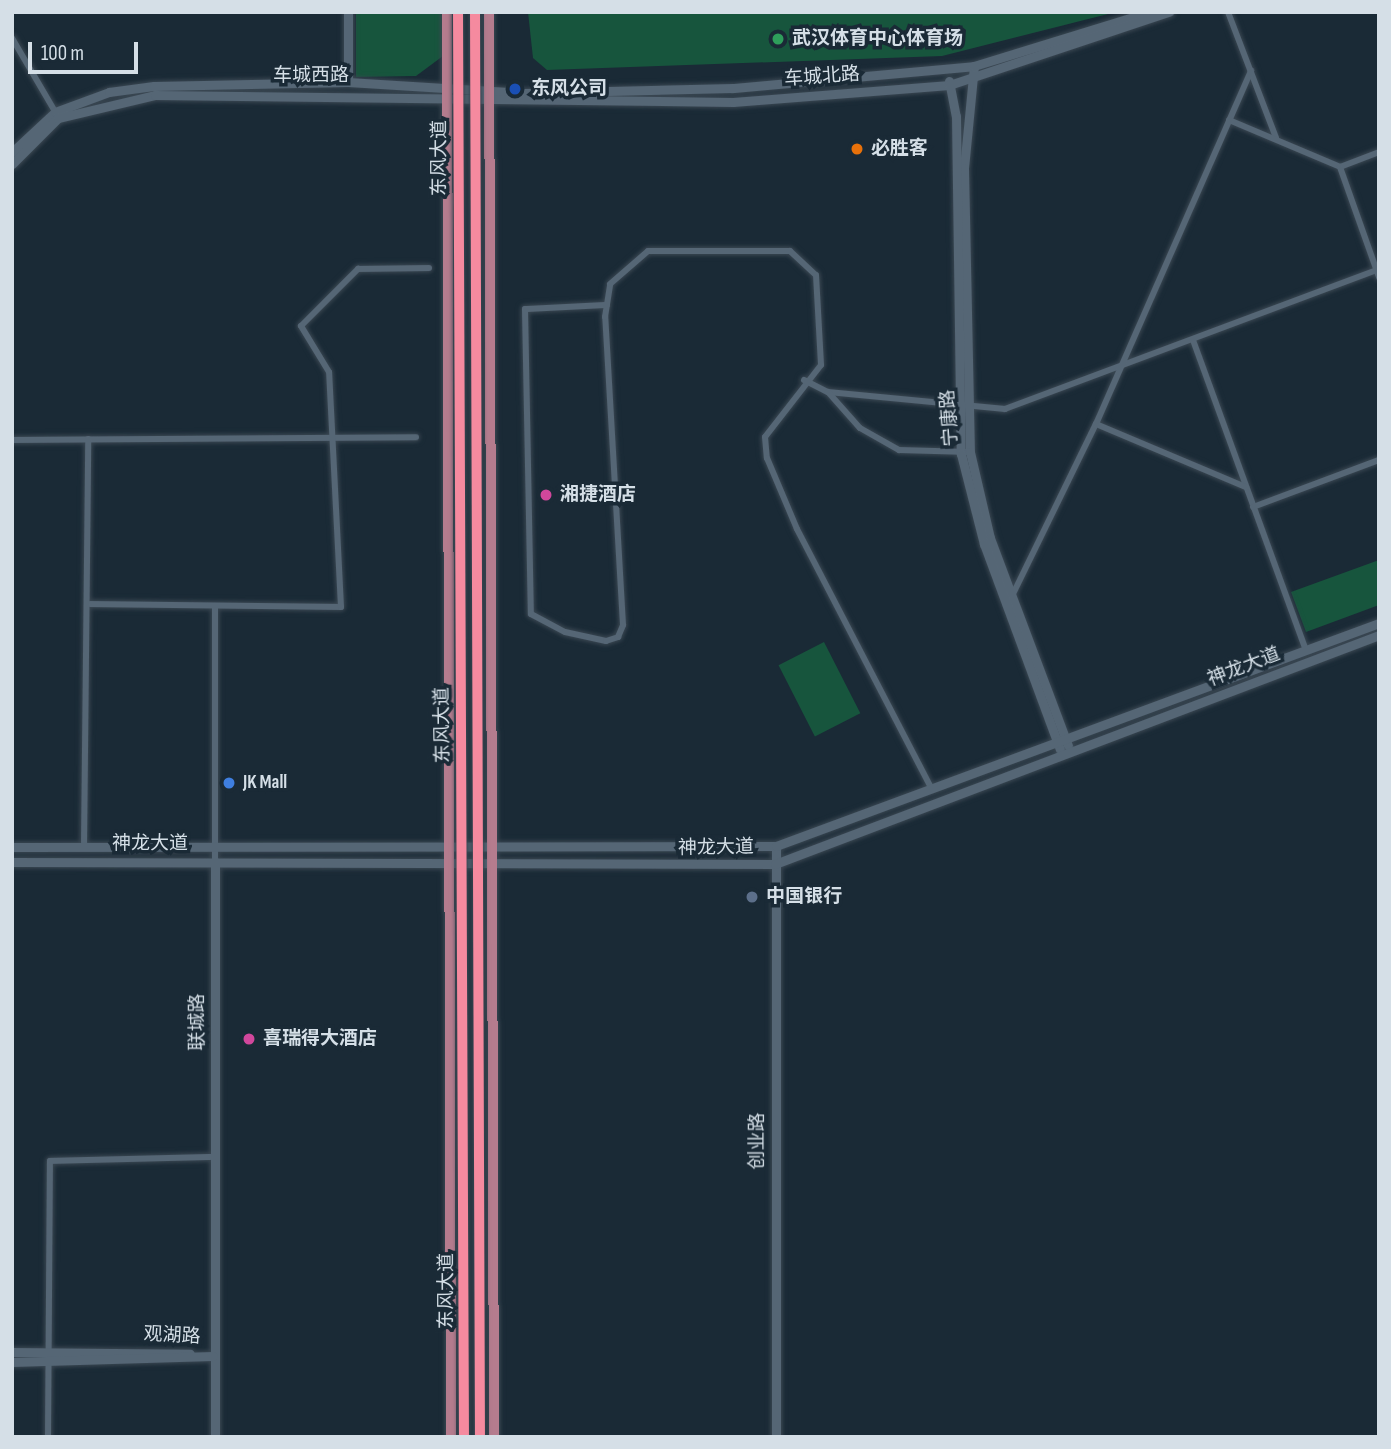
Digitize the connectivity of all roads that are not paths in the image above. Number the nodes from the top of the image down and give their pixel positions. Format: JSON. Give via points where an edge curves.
{"nodes":[{"id":1,"x":348,"y":12,"type":"edge"},
{"id":2,"x":447,"y":12,"type":"edge"},
{"id":3,"x":458,"y":12,"type":"edge"},
{"id":4,"x":475,"y":12,"type":"edge"},
{"id":5,"x":489,"y":12,"type":"edge"},
{"id":6,"x":1149,"y":12,"type":"edge"},
{"id":7,"x":1169,"y":12,"type":"edge"},
{"id":8,"x":1228,"y":12,"type":"edge"},
{"id":9,"x":12,"y":38,"type":"edge"},
{"id":10,"x":974,"y":66,"type":"junction"},
{"id":11,"x":948,"y":70,"type":"junction"},
{"id":12,"x":1251,"y":71,"type":"junction"},
{"id":13,"x":348,"y":82,"type":"junction"},
{"id":14,"x":975,"y":82,"type":"junction"},
{"id":15,"x":949,"y":85,"type":"junction"},
{"id":16,"x":465,"y":87,"type":"joint"},
{"id":17,"x":444,"y":92,"type":"junction"},
{"id":18,"x":492,"y":96,"type":"junction"},
{"id":19,"x":464,"y":99,"type":"joint"},
{"id":20,"x":57,"y":115,"type":"junction"},
{"id":21,"x":1229,"y":120,"type":"junction"},
{"id":22,"x":1276,"y":138,"type":"junction"},
{"id":23,"x":12,"y":152,"type":"edge"},
{"id":24,"x":1379,"y":152,"type":"edge"},
{"id":25,"x":12,"y":164,"type":"edge"},
{"id":26,"x":1340,"y":167,"type":"junction"},
{"id":27,"x":429,"y":268,"type":"dead end"},
{"id":28,"x":1378,"y":274,"type":"edge"},
{"id":29,"x":607,"y":306,"type":"junction"},
{"id":30,"x":1193,"y":340,"type":"junction"},
{"id":31,"x":1122,"y":367,"type":"junction"},
{"id":32,"x":804,"y":380,"type":"junction"},
{"id":33,"x":828,"y":392,"type":"junction"},
{"id":34,"x":962,"y":402,"type":"junction"},
{"id":35,"x":1096,"y":424,"type":"junction"},
{"id":36,"x":335,"y":437,"type":"junction"},
{"id":37,"x":416,"y":437,"type":"dead end"},
{"id":38,"x":88,"y":439,"type":"junction"},
{"id":39,"x":12,"y":440,"type":"edge"},
{"id":40,"x":965,"y":453,"type":"junction"},
{"id":41,"x":1379,"y":460,"type":"edge"},
{"id":42,"x":1246,"y":487,"type":"junction"},
{"id":43,"x":1253,"y":506,"type":"junction"},
{"id":44,"x":1009,"y":601,"type":"junction"},
{"id":45,"x":90,"y":604,"type":"junction"},
{"id":46,"x":215,"y":606,"type":"junction"},
{"id":47,"x":1379,"y":623,"type":"edge"},
{"id":48,"x":1379,"y":635,"type":"edge"},
{"id":49,"x":1306,"y":651,"type":"junction"},
{"id":50,"x":1062,"y":742,"type":"junction"},
{"id":51,"x":1066,"y":752,"type":"junction"},
{"id":52,"x":933,"y":791,"type":"junction"},
{"id":53,"x":776,"y":846,"type":"junction"},
{"id":54,"x":12,"y":847,"type":"edge"},
{"id":55,"x":451,"y":847,"type":"junction"},
{"id":56,"x":84,"y":848,"type":"junction"},
{"id":57,"x":491,"y":848,"type":"junction"},
{"id":58,"x":215,"y":850,"type":"junction"},
{"id":59,"x":12,"y":862,"type":"edge"},
{"id":60,"x":215,"y":862,"type":"junction"},
{"id":61,"x":450,"y":862,"type":"junction"},
{"id":62,"x":492,"y":863,"type":"junction"},
{"id":63,"x":775,"y":863,"type":"junction"},
{"id":64,"x":216,"y":1157,"type":"junction"},
{"id":65,"x":12,"y":1352,"type":"edge"},
{"id":66,"x":213,"y":1356,"type":"junction"},
{"id":67,"x":48,"y":1357,"type":"junction"},
{"id":68,"x":12,"y":1362,"type":"edge"},
{"id":69,"x":48,"y":1437,"type":"edge"},
{"id":70,"x":215,"y":1437,"type":"edge"},
{"id":71,"x":451,"y":1437,"type":"edge"},
{"id":72,"x":464,"y":1437,"type":"edge"},
{"id":73,"x":480,"y":1437,"type":"edge"},
{"id":74,"x":494,"y":1437,"type":"edge"},
{"id":75,"x":776,"y":1437,"type":"edge"}],
"edges":[{"from":1,"to":13,"type":"main road"},
{"from":2,"to":17,"type":"main road"},
{"from":3,"to":72,"type":"highway","name":"东风大道","bridge":true},
{"from":4,"to":73,"type":"highway","name":"东风大道","bridge":true,"via":[[482,622]]},
{"from":5,"to":18,"type":"main road"},
{"from":6,"to":10,"type":"main road","name":"车城北路"},
{"from":7,"to":14,"type":"main road","name":"车城北路"},
{"from":8,"to":12,"type":"street"},
{"from":9,"to":20,"type":"street"},
{"from":10,"to":11,"type":"main road","name":"车城北路"},
{"from":10,"to":14,"type":"main road","name":"宁康路"},
{"from":11,"to":15,"type":"main road"},
{"from":11,"to":18,"type":"main road","name":"车城北路","via":[[733,88]]},
{"from":12,"to":21,"type":"street"},
{"from":12,"to":22,"type":"street"},
{"from":13,"to":17,"type":"main road","name":"车城西路"},
{"from":13,"to":20,"type":"main road","name":"车城西路","via":[[155,86],[109,92]]},
{"from":14,"to":15,"type":"main road","name":"车城北路"},
{"from":14,"to":34,"type":"main road","name":"宁康路","via":[[964,168]]},
{"from":15,"to":18,"type":"main road","name":"车城北路","via":[[733,102]]},
{"from":15,"to":34,"type":"main road","via":[[956,116]]},
{"from":16,"to":17,"type":"main road","name":"车城西路"},
{"from":16,"to":18,"type":"main road","name":"车城北路"},
{"from":17,"to":19,"type":"main road","name":"车城西路"},
{"from":17,"to":20,"type":"main road","name":"车城西路","via":[[155,94]]},
{"from":17,"to":55,"type":"main road"},
{"from":18,"to":19,"type":"main road","name":"车城北路"},
{"from":18,"to":57,"type":"main road"},
{"from":20,"to":23,"type":"main road","name":"车城西路"},
{"from":20,"to":25,"type":"main road","name":"车城西路"},
{"from":21,"to":22,"type":"street"},
{"from":21,"to":31,"type":"street"},
{"from":22,"to":26,"type":"street"},
{"from":24,"to":26,"type":"street"},
{"from":26,"to":28,"type":"street"},
{"from":27,"to":36,"type":"street","via":[[358,269],[301,326],[329,372]]},
{"from":28,"to":30,"type":"street"},
{"from":29,"to":29,"type":"street","via":[[623,625],[618,637],[606,640],[565,632],[531,614],[525,310]]},
{"from":29,"to":32,"type":"street","via":[[610,284],[648,251],[790,251],[808,262],[819,294],[821,365]]},
{"from":30,"to":31,"type":"street"},
{"from":30,"to":42,"type":"street"},
{"from":31,"to":34,"type":"street","via":[[1005,409]]},
{"from":31,"to":35,"type":"street"},
{"from":32,"to":33,"type":"street"},
{"from":32,"to":52,"type":"street","via":[[765,437],[767,458],[797,529]]},
{"from":33,"to":34,"type":"street"},
{"from":33,"to":40,"type":"street","via":[[860,428],[899,450]]},
{"from":34,"to":40,"type":"main road","name":"宁康路"},
{"from":35,"to":42,"type":"street"},
{"from":35,"to":44,"type":"street"},
{"from":36,"to":37,"type":"street"},
{"from":36,"to":38,"type":"street"},
{"from":36,"to":46,"type":"street","via":[[341,607]]},
{"from":38,"to":39,"type":"street"},
{"from":38,"to":45,"type":"street"},
{"from":40,"to":44,"type":"main road","name":"宁康路"},
{"from":41,"to":43,"type":"street"},
{"from":42,"to":43,"type":"street"},
{"from":43,"to":49,"type":"street"},
{"from":44,"to":50,"type":"main road","name":"宁康路"},
{"from":45,"to":46,"type":"street"},
{"from":45,"to":56,"type":"street"},
{"from":46,"to":58,"type":"street","name":"联城路"},
{"from":47,"to":49,"type":"main road","name":"神龙大道"},
{"from":48,"to":51,"type":"main road","name":"神龙大道"},
{"from":49,"to":50,"type":"main road","name":"神龙大道"},
{"from":50,"to":51,"type":"main road","name":"宁康路"},
{"from":50,"to":52,"type":"main road","name":"神龙大道"},
{"from":51,"to":63,"type":"main road","name":"神龙大道"},
{"from":52,"to":53,"type":"main road","name":"神龙大道"},
{"from":53,"to":57,"type":"main road","name":"神龙大道"},
{"from":53,"to":63,"type":"main road","name":"创业路"},
{"from":54,"to":56,"type":"main road","name":"神龙大道"},
{"from":55,"to":57,"type":"main road","name":"神龙大道"},
{"from":55,"to":58,"type":"main road","name":"神龙大道"},
{"from":55,"to":61,"type":"main road"},
{"from":56,"to":58,"type":"main road","name":"神龙大道"},
{"from":57,"to":62,"type":"main road"},
{"from":58,"to":60,"type":"street","name":"联城路"},
{"from":59,"to":60,"type":"main road","name":"神龙大道"},
{"from":60,"to":61,"type":"main road","name":"神龙大道"},
{"from":60,"to":64,"type":"main road","name":"联城路"},
{"from":61,"to":62,"type":"main road","name":"神龙大道"},
{"from":61,"to":71,"type":"main road"},
{"from":62,"to":63,"type":"main road","name":"神龙大道"},
{"from":62,"to":74,"type":"main road"},
{"from":63,"to":75,"type":"main road","name":"创业路"},
{"from":64,"to":66,"type":"main road","name":"联城路"},
{"from":64,"to":67,"type":"street","via":[[50,1161]]},
{"from":65,"to":67,"type":"main road","name":"观湖路"},
{"from":66,"to":67,"type":"main road","name":"观湖路"},
{"from":66,"to":70,"type":"main road","name":"联城路"},
{"from":67,"to":68,"type":"main road","name":"观湖路"},
{"from":67,"to":69,"type":"street"}]}
